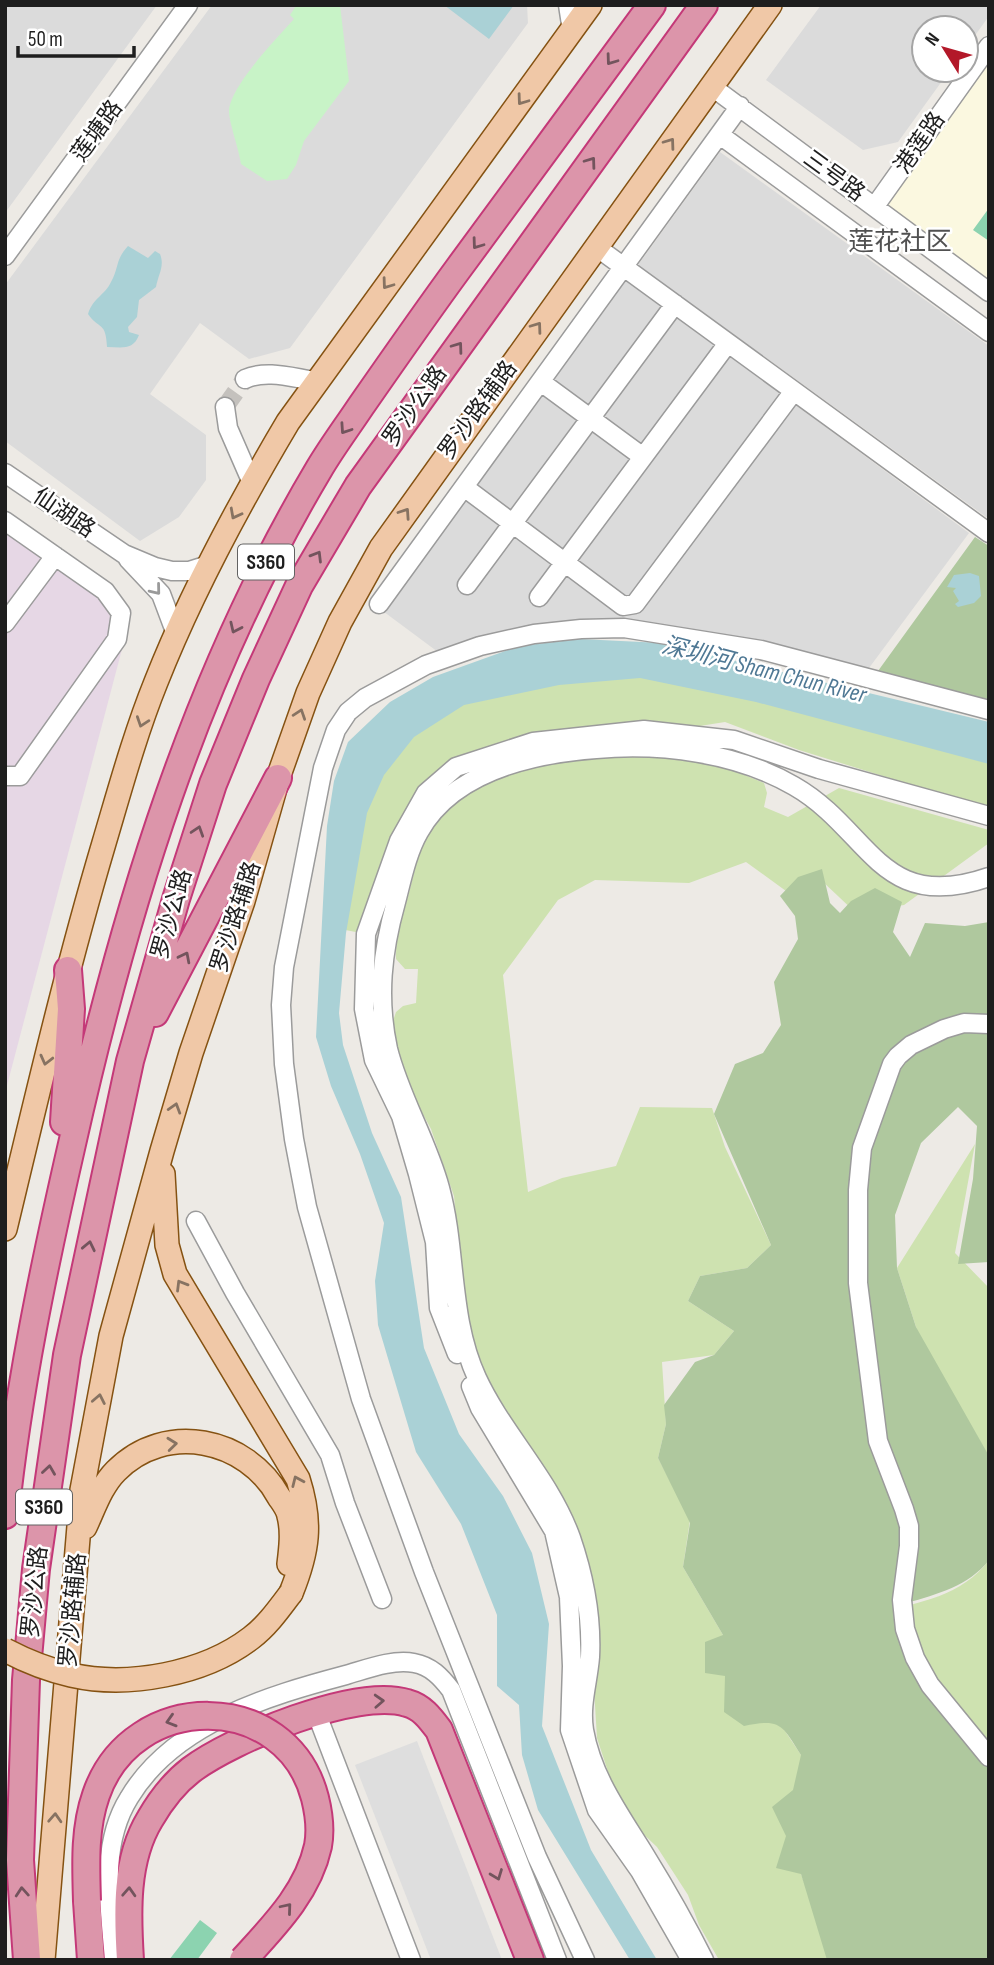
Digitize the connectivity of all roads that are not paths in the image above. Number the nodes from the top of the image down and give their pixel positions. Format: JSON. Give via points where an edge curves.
{"nodes":[{"id":1,"x":174,"y":5,"type":"edge"},
{"id":2,"x":188,"y":5,"type":"edge"},
{"id":3,"x":568,"y":5,"type":"edge"},
{"id":4,"x":590,"y":5,"type":"edge"},
{"id":5,"x":652,"y":5,"type":"edge"},
{"id":6,"x":704,"y":5,"type":"edge"},
{"id":7,"x":770,"y":5,"type":"edge"},
{"id":8,"x":572,"y":31,"type":"junction"},
{"id":9,"x":989,"y":47,"type":"edge"},
{"id":10,"x":711,"y":86,"type":"junction"},
{"id":11,"x":740,"y":106,"type":"junction"},
{"id":12,"x":720,"y":135,"type":"junction"},
{"id":13,"x":875,"y":206,"type":"junction"},
{"id":14,"x":5,"y":236,"type":"edge"},
{"id":15,"x":595,"y":246,"type":"junction"},
{"id":16,"x":5,"y":256,"type":"edge"},
{"id":17,"x":624,"y":267,"type":"junction"},
{"id":18,"x":989,"y":292,"type":"edge"},
{"id":19,"x":675,"y":304,"type":"junction"},
{"id":20,"x":989,"y":332,"type":"edge"},
{"id":21,"x":728,"y":343,"type":"junction"},
{"id":22,"x":245,"y":379,"type":"dead end"},
{"id":23,"x":316,"y":381,"type":"junction"},
{"id":24,"x":541,"y":382,"type":"junction"},
{"id":25,"x":794,"y":391,"type":"junction"},
{"id":26,"x":225,"y":407,"type":"dead end"},
{"id":27,"x":590,"y":418,"type":"junction"},
{"id":28,"x":643,"y":457,"type":"junction"},
{"id":29,"x":5,"y":472,"type":"edge"},
{"id":30,"x":252,"y":483,"type":"junction"},
{"id":31,"x":464,"y":487,"type":"junction"},
{"id":32,"x":5,"y":521,"type":"edge"},
{"id":33,"x":512,"y":523,"type":"junction"},
{"id":34,"x":989,"y":533,"type":"edge"},
{"id":35,"x":124,"y":554,"type":"junction"},
{"id":36,"x":55,"y":556,"type":"junction"},
{"id":37,"x":565,"y":563,"type":"junction"},
{"id":38,"x":208,"y":565,"type":"junction"},
{"id":39,"x":467,"y":585,"type":"dead end"},
{"id":40,"x":539,"y":597,"type":"dead end"},
{"id":41,"x":379,"y":604,"type":"dead end"},
{"id":42,"x":5,"y":623,"type":"edge"},
{"id":43,"x":176,"y":634,"type":"junction"},
{"id":44,"x":989,"y":710,"type":"edge"},
{"id":45,"x":5,"y":776,"type":"edge"},
{"id":46,"x":278,"y":778,"type":"junction"},
{"id":47,"x":989,"y":816,"type":"edge"},
{"id":48,"x":989,"y":877,"type":"edge"},
{"id":49,"x":68,"y":970,"type":"junction"},
{"id":50,"x":989,"y":1024,"type":"edge"},
{"id":51,"x":130,"y":1061,"type":"junction"},
{"id":52,"x":162,"y":1152,"type":"junction"},
{"id":53,"x":58,"y":1206,"type":"junction"},
{"id":54,"x":196,"y":1221,"type":"dead end"},
{"id":55,"x":5,"y":1229,"type":"edge"},
{"id":56,"x":29,"y":1346,"type":"junction"},
{"id":57,"x":5,"y":1431,"type":"edge"},
{"id":58,"x":5,"y":1515,"type":"edge"},
{"id":59,"x":79,"y":1539,"type":"junction"},
{"id":60,"x":285,"y":1590,"type":"junction"},
{"id":61,"x":382,"y":1600,"type":"dead end"},
{"id":62,"x":5,"y":1635,"type":"edge"},
{"id":63,"x":5,"y":1650,"type":"edge"},
{"id":64,"x":314,"y":1713,"type":"junction"},
{"id":65,"x":989,"y":1757,"type":"edge"},
{"id":66,"x":27,"y":1960,"type":"edge"},
{"id":67,"x":43,"y":1960,"type":"edge"},
{"id":68,"x":90,"y":1960,"type":"edge"},
{"id":69,"x":114,"y":1960,"type":"edge"},
{"id":70,"x":130,"y":1960,"type":"edge"},
{"id":71,"x":243,"y":1960,"type":"edge"},
{"id":72,"x":411,"y":1960,"type":"edge"},
{"id":73,"x":530,"y":1960,"type":"edge"},
{"id":74,"x":557,"y":1960,"type":"edge"},
{"id":75,"x":585,"y":1960,"type":"edge"},
{"id":76,"x":691,"y":1960,"type":"edge"},
{"id":77,"x":704,"y":1960,"type":"edge"}],
"edges":[{"from":1,"to":14,"type":"street","name":"莲塘路"},
{"from":2,"to":16,"type":"street","name":"莲塘路"},
{"from":3,"to":8,"type":"street"},
{"from":4,"to":8,"type":"main road"},
{"from":5,"to":53,"type":"highway","name":"罗沙公路","number":"S360","one_way":true,"via":[[411,333],[320,466],[262,569],[177,769],[137,889],[93,1048]]},
{"from":51,"to":6,"type":"highway","name":"罗沙公路","number":"S360","one_way":true,"via":[[213,784],[299,586],[358,486]]},
{"from":7,"to":10,"type":"main road","name":"罗沙路辅路"},
{"from":8,"to":23,"type":"main road","one_way":true},
{"from":9,"to":13,"type":"street","name":"港莲路"},
{"from":10,"to":11,"type":"street","name":"三号路"},
{"from":15,"to":10,"type":"main road","name":"罗沙路辅路","one_way":true},
{"from":11,"to":12,"type":"street"},
{"from":11,"to":13,"type":"street","name":"三号路"},
{"from":12,"to":17,"type":"street"},
{"from":12,"to":20,"type":"street"},
{"from":13,"to":18,"type":"street","name":"三号路"},
{"from":15,"to":17,"type":"street"},
{"from":46,"to":15,"type":"main road","name":"罗沙路辅路","one_way":true,"via":[[313,681],[381,548]]},
{"from":17,"to":19,"type":"street"},
{"from":17,"to":24,"type":"street"},
{"from":19,"to":21,"type":"street"},
{"from":19,"to":27,"type":"street"},
{"from":21,"to":25,"type":"street"},
{"from":21,"to":28,"type":"street"},
{"from":22,"to":23,"type":"street","via":[[267,374]]},
{"from":23,"to":30,"type":"main road"},
{"from":24,"to":27,"type":"street"},
{"from":24,"to":31,"type":"street"},
{"from":25,"to":34,"type":"street"},
{"from":25,"to":37,"type":"street","via":[[635,604],[623,606]]},
{"from":26,"to":30,"type":"street","via":[[228,428]]},
{"from":27,"to":28,"type":"street"},
{"from":27,"to":33,"type":"street"},
{"from":28,"to":37,"type":"street"},
{"from":29,"to":35,"type":"street","name":"仙湖路"},
{"from":30,"to":38,"type":"main road","one_way":true},
{"from":31,"to":33,"type":"street"},
{"from":31,"to":41,"type":"street"},
{"from":32,"to":36,"type":"street"},
{"from":33,"to":37,"type":"street"},
{"from":33,"to":39,"type":"street"},
{"from":35,"to":38,"type":"street","via":[[172,571]]},
{"from":35,"to":43,"type":"street","one_way":true,"via":[[161,594]]},
{"from":36,"to":42,"type":"street"},
{"from":36,"to":45,"type":"street","via":[[105,591],[121,613],[117,639],[20,776]]},
{"from":37,"to":40,"type":"street"},
{"from":38,"to":43,"type":"main road"},
{"from":43,"to":49,"type":"main road","one_way":true,"via":[[122,782]]},
{"from":44,"to":75,"type":"street","via":[[761,650],[624,628],[581,629],[480,646],[426,665],[348,712],[323,768],[284,967],[281,1005],[284,1064],[307,1208],[361,1399],[424,1572],[537,1857]]},
{"from":51,"to":46,"type":"highway","one_way":true},
{"from":52,"to":46,"type":"main road","name":"罗沙路辅路","one_way":true},
{"from":47,"to":76,"type":"street","via":[[819,769],[734,740],[645,730],[533,742],[456,767],[426,793],[399,841],[366,934],[364,1009],[374,1060],[401,1116],[418,1174],[435,1242],[439,1308],[480,1408],[554,1531],[569,1597],[570,1730],[597,1810],[640,1871]]},
{"from":48,"to":77,"type":"street","via":[[941,886],[900,878],[877,863],[844,825],[808,795],[734,762],[684,751],[589,749],[494,771],[463,785],[443,801],[411,848],[384,947],[380,989],[391,1060],[440,1187],[456,1310],[467,1351],[484,1391],[561,1514],[576,1555],[590,1630],[583,1716],[590,1752],[612,1805]]},
{"from":49,"to":53,"type":"highway","via":[[71,1009]]},
{"from":49,"to":55,"type":"main road","one_way":true},
{"from":50,"to":65,"type":"street","via":[[964,1023],[944,1029],[911,1045],[895,1060],[862,1148],[857,1258],[878,1441],[909,1526],[902,1600],[905,1629],[930,1685]]},
{"from":66,"to":51,"type":"highway","name":"罗沙公路","number":"S360","one_way":true,"via":[[20,1860],[26,1680],[36,1569],[67,1355]]},
{"from":59,"to":52,"type":"main road","name":"罗沙路辅路","one_way":true,"via":[[82,1490],[111,1336]]},
{"from":60,"to":52,"type":"main road","one_way":true,"via":[[302,1566],[306,1503],[298,1479],[175,1274],[167,1245]]},
{"from":53,"to":56,"type":"highway","name":"罗沙公路","number":"S360"},
{"from":54,"to":61,"type":"street","via":[[330,1455]]},
{"from":56,"to":57,"type":"highway"},
{"from":56,"to":58,"type":"highway","name":"罗沙公路","number":"S360"},
{"from":59,"to":60,"type":"main road","one_way":true,"via":[[101,1492],[115,1472],[134,1457],[175,1442],[214,1444],[267,1476],[289,1514],[292,1539]]},
{"from":67,"to":59,"type":"main road","name":"罗沙路辅路","one_way":true},
{"from":60,"to":62,"type":"main road","via":[[243,1629],[216,1644],[152,1663],[123,1666],[72,1661],[46,1655]]},
{"from":60,"to":63,"type":"main road","bridge":true,"via":[[271,1619],[251,1638],[222,1656],[155,1676],[71,1675]]},
{"from":70,"to":64,"type":"highway","one_way":true,"via":[[130,1878],[139,1839],[161,1801],[206,1760]]},
{"from":64,"to":72,"type":"street"},
{"from":64,"to":73,"type":"highway","one_way":true,"via":[[397,1700],[431,1718],[445,1741]]},
{"from":71,"to":68,"type":"highway","one_way":true,"bridge":true,"via":[[306,1880],[318,1844],[318,1809],[306,1775],[276,1740],[247,1723],[196,1715],[149,1729],[122,1751],[103,1778],[92,1809],[86,1861]]},
{"from":69,"to":74,"type":"street","via":[[109,1874],[114,1833],[127,1800],[154,1765],[205,1728],[257,1703],[306,1685],[400,1662],[433,1670],[451,1690]]}]}
